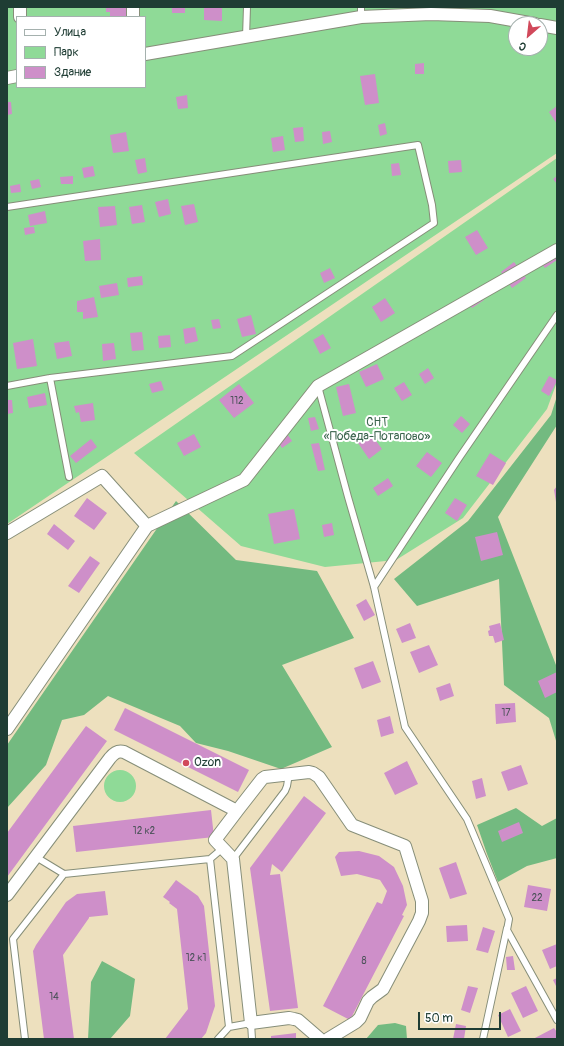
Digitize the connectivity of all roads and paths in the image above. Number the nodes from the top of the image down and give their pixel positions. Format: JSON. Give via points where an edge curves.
{"nodes":[{"id":1,"x":247,"y":7,"type":"edge"},
{"id":2,"x":361,"y":12,"type":"edge"},
{"id":3,"x":508,"y":18,"type":"edge"},
{"id":4,"x":246,"y":37,"type":"junction"},
{"id":5,"x":146,"y":54,"type":"edge"},
{"id":6,"x":7,"y":207,"type":"edge"},
{"id":7,"x":557,"y":250,"type":"edge"},
{"id":8,"x":557,"y":315,"type":"edge"},
{"id":9,"x":50,"y":378,"type":"junction"},
{"id":10,"x":7,"y":386,"type":"edge"},
{"id":11,"x":318,"y":386,"type":"junction"},
{"id":12,"x":69,"y":477,"type":"dead end"},
{"id":13,"x":147,"y":526,"type":"junction"},
{"id":14,"x":7,"y":533,"type":"edge"},
{"id":15,"x":374,"y":587,"type":"junction"},
{"id":16,"x":7,"y":729,"type":"edge"},
{"id":17,"x":289,"y":774,"type":"junction"},
{"id":18,"x":237,"y":811,"type":"junction"},
{"id":19,"x":223,"y":848,"type":"junction"},
{"id":20,"x":36,"y":857,"type":"junction"},
{"id":21,"x":210,"y":859,"type":"junction"},
{"id":22,"x":232,"y":859,"type":"junction"},
{"id":23,"x":64,"y":874,"type":"junction"},
{"id":24,"x":7,"y":895,"type":"edge"},
{"id":25,"x":509,"y":919,"type":"junction"},
{"id":26,"x":10,"y":939,"type":"edge"},
{"id":27,"x":557,"y":1020,"type":"edge"},
{"id":28,"x":251,"y":1023,"type":"junction"},
{"id":29,"x":229,"y":1027,"type":"junction"},
{"id":30,"x":24,"y":1039,"type":"edge"},
{"id":31,"x":218,"y":1039,"type":"edge"},
{"id":32,"x":252,"y":1039,"type":"edge"},
{"id":33,"x":320,"y":1039,"type":"edge"},
{"id":34,"x":328,"y":1039,"type":"edge"},
{"id":35,"x":483,"y":1039,"type":"edge"}],
"edges":[{"from":1,"to":4,"type":"lane"},
{"from":2,"to":3,"type":"street","via":[[491,14]]},
{"from":2,"to":4,"type":"street"},
{"from":4,"to":5,"type":"street"},
{"from":6,"to":9,"type":"lane","via":[[418,144],[434,223],[232,356]]},
{"from":7,"to":11,"type":"street"},
{"from":8,"to":15,"type":"lane"},
{"from":9,"to":10,"type":"lane"},
{"from":9,"to":12,"type":"lane"},
{"from":11,"to":13,"type":"street","via":[[244,480]]},
{"from":11,"to":15,"type":"lane"},
{"from":13,"to":14,"type":"street","via":[[102,476]]},
{"from":13,"to":16,"type":"street"},
{"from":15,"to":25,"type":"lane","via":[[405,727],[467,819]]},
{"from":17,"to":18,"type":"street","via":[[262,779]]},
{"from":17,"to":22,"type":"lane","via":[[285,791]]},
{"from":17,"to":34,"type":"street","via":[[309,772],[316,775],[352,825],[405,846],[422,901],[419,921],[383,989],[368,1001],[356,1022]]},
{"from":18,"to":19,"type":"street","via":[[215,840]]},
{"from":18,"to":20,"type":"street","via":[[120,751],[110,758]]},
{"from":19,"to":21,"type":"lane"},
{"from":19,"to":22,"type":"street"},
{"from":20,"to":23,"type":"lane"},
{"from":20,"to":24,"type":"street"},
{"from":21,"to":23,"type":"lane"},
{"from":21,"to":29,"type":"lane"},
{"from":22,"to":28,"type":"street"},
{"from":23,"to":26,"type":"lane"},
{"from":25,"to":27,"type":"lane","via":[[507,930]]},
{"from":25,"to":35,"type":"lane"},
{"from":26,"to":30,"type":"lane"},
{"from":28,"to":29,"type":"lane"},
{"from":28,"to":32,"type":"lane"},
{"from":28,"to":33,"type":"street","via":[[294,1019]]},
{"from":29,"to":31,"type":"lane"}]}
